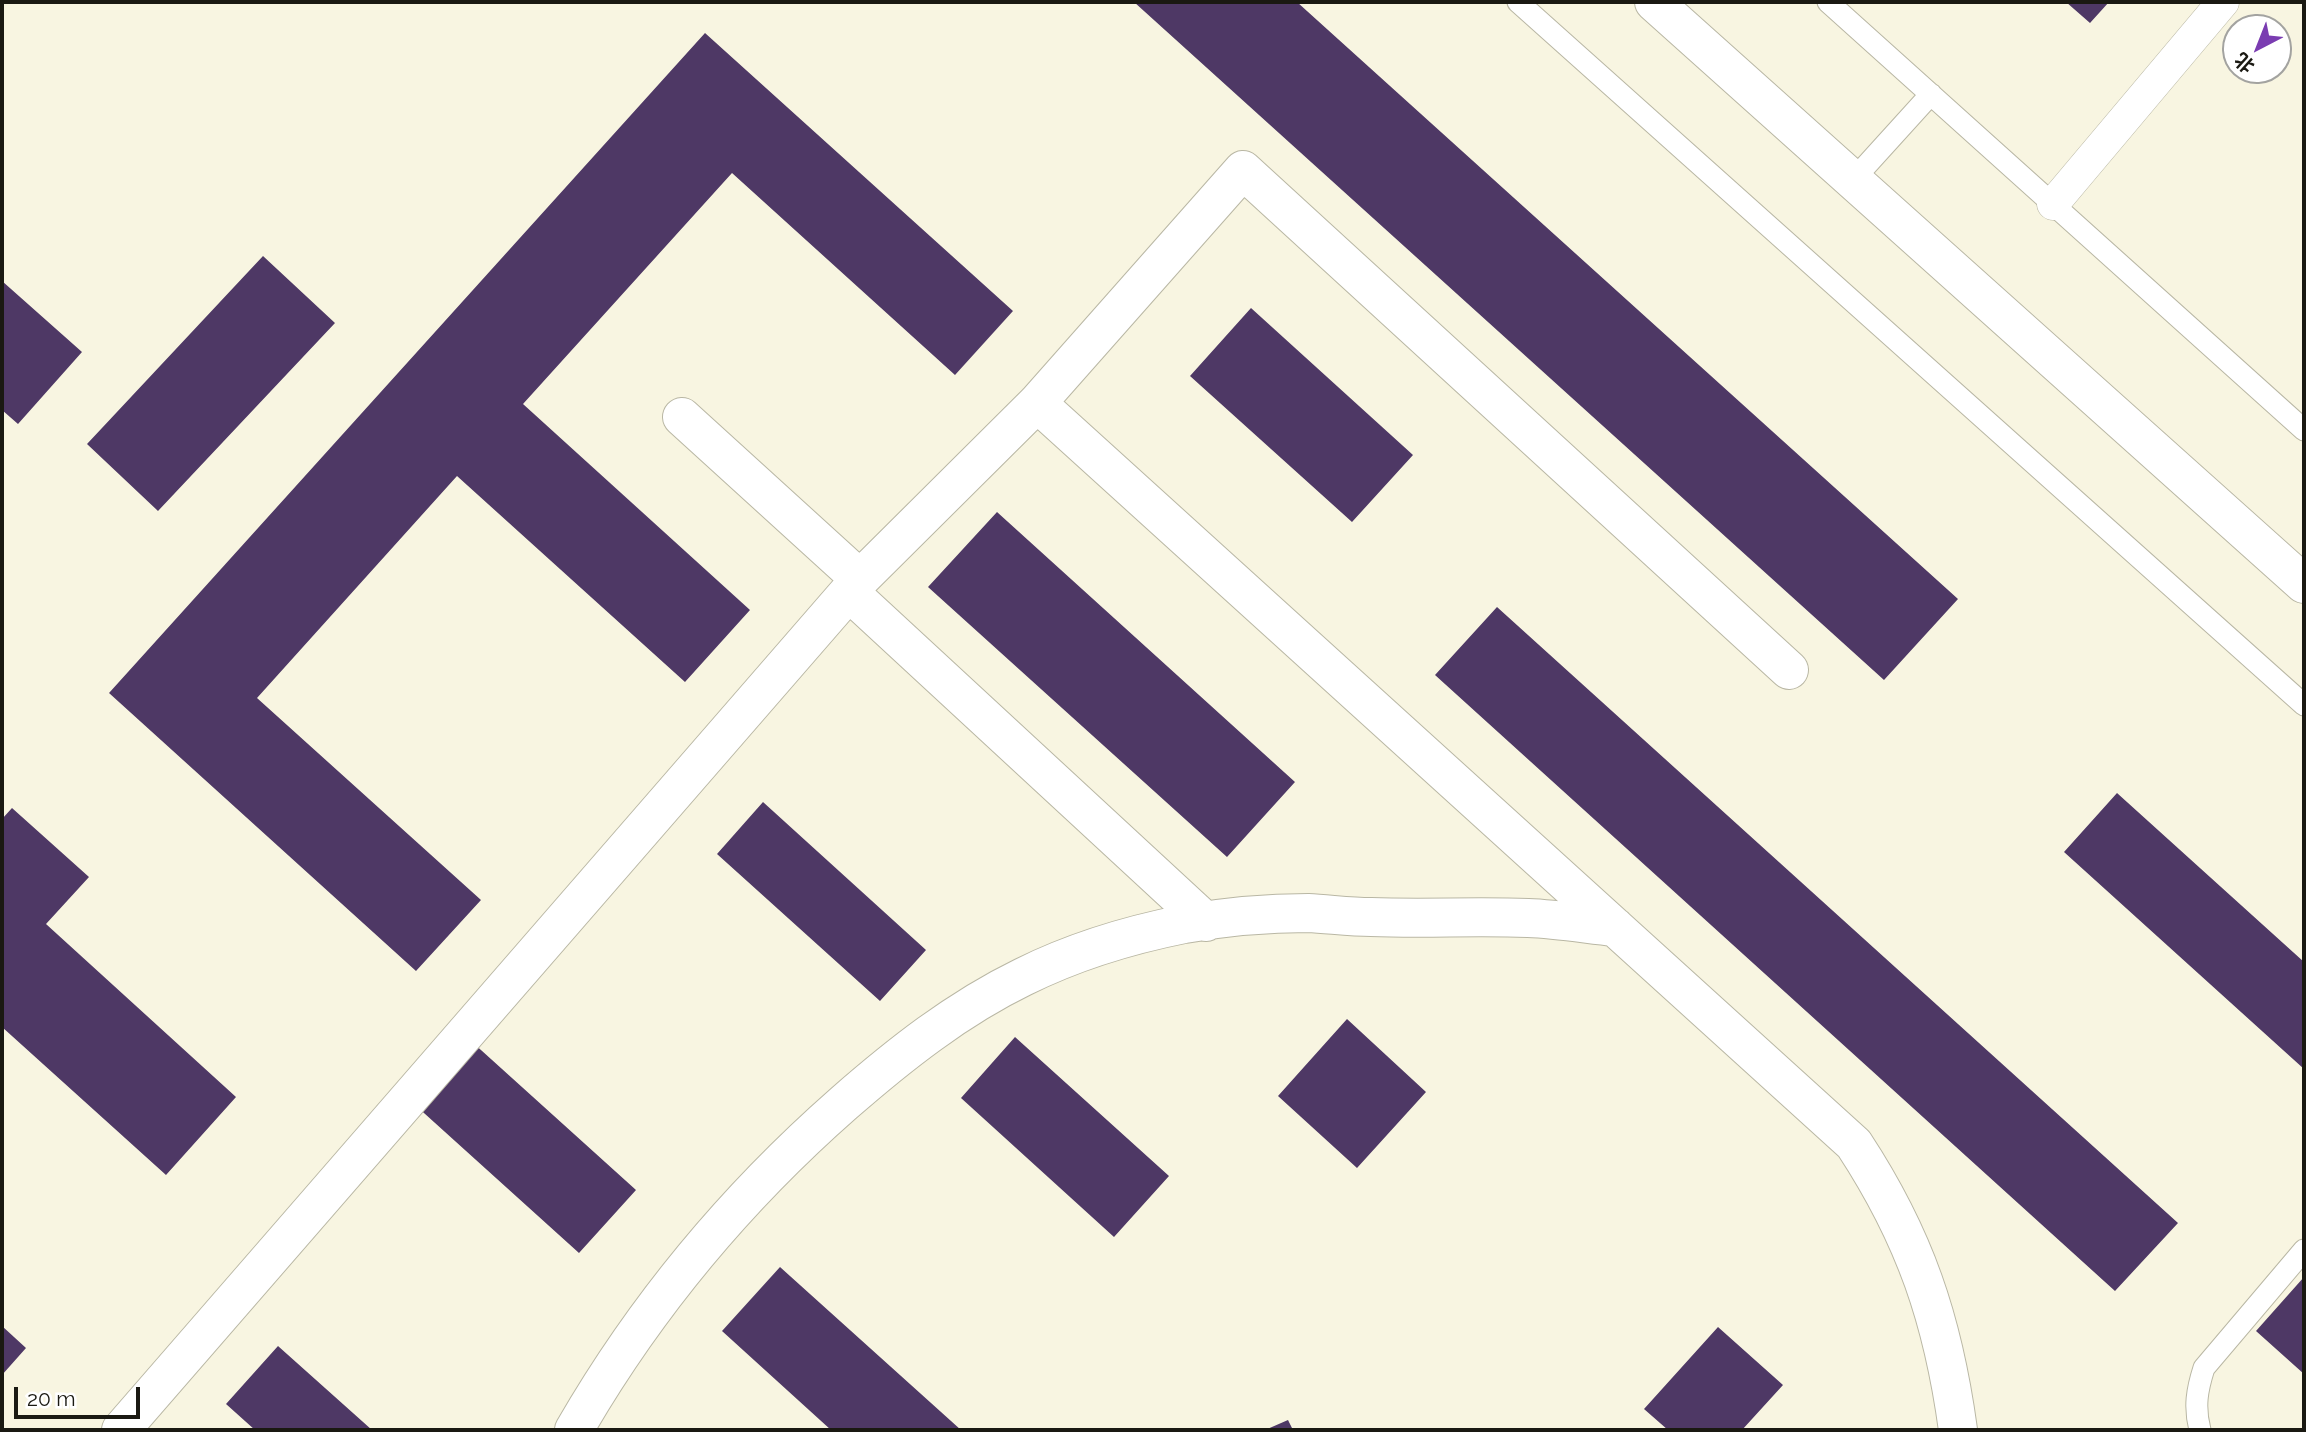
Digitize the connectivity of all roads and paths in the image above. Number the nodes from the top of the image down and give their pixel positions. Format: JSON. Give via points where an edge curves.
{"nodes":[{"id":1,"x":1518,"y":2,"type":"edge"},
{"id":2,"x":1654,"y":2,"type":"edge"},
{"id":3,"x":1828,"y":2,"type":"edge"},
{"id":4,"x":2223,"y":2,"type":"edge"},
{"id":5,"x":1931,"y":94,"type":"junction"},
{"id":6,"x":1853,"y":180,"type":"junction"},
{"id":7,"x":2053,"y":204,"type":"junction"},
{"id":8,"x":1037,"y":403,"type":"junction"},
{"id":9,"x":682,"y":417,"type":"dead end"},
{"id":10,"x":2304,"y":430,"type":"edge"},
{"id":11,"x":2304,"y":584,"type":"edge"},
{"id":12,"x":854,"y":585,"type":"junction"},
{"id":13,"x":1789,"y":670,"type":"dead end"},
{"id":14,"x":2304,"y":705,"type":"edge"},
{"id":15,"x":1206,"y":922,"type":"junction"},
{"id":16,"x":1615,"y":927,"type":"junction"},
{"id":17,"x":2304,"y":1250,"type":"edge"},
{"id":18,"x":121,"y":1430,"type":"edge"},
{"id":19,"x":574,"y":1430,"type":"edge"},
{"id":20,"x":1958,"y":1430,"type":"edge"},
{"id":21,"x":2200,"y":1430,"type":"edge"}],
"edges":[{"from":1,"to":14,"type":"lane"},
{"from":2,"to":6,"type":"street"},
{"from":3,"to":5,"type":"lane"},
{"from":4,"to":7,"type":"street"},
{"from":5,"to":6,"type":"lane"},
{"from":5,"to":7,"type":"lane"},
{"from":6,"to":11,"type":"street"},
{"from":7,"to":10,"type":"lane"},
{"from":8,"to":12,"type":"street"},
{"from":8,"to":13,"type":"street","via":[[1243,170]]},
{"from":8,"to":16,"type":"street"},
{"from":9,"to":12,"type":"street"},
{"from":12,"to":15,"type":"street"},
{"from":12,"to":18,"type":"street"},
{"from":15,"to":16,"type":"street","via":[[1247,915],[1309,914],[1531,918]]},
{"from":15,"to":19,"type":"street","via":[[1125,938],[1024,976],[944,1022],[875,1076],[808,1135],[694,1257],[600,1384]]},
{"from":16,"to":20,"type":"street","via":[[1854,1144],[1917,1259],[1937,1316]]},
{"from":17,"to":21,"type":"lane","via":[[2204,1368],[2196,1390]]}]}
